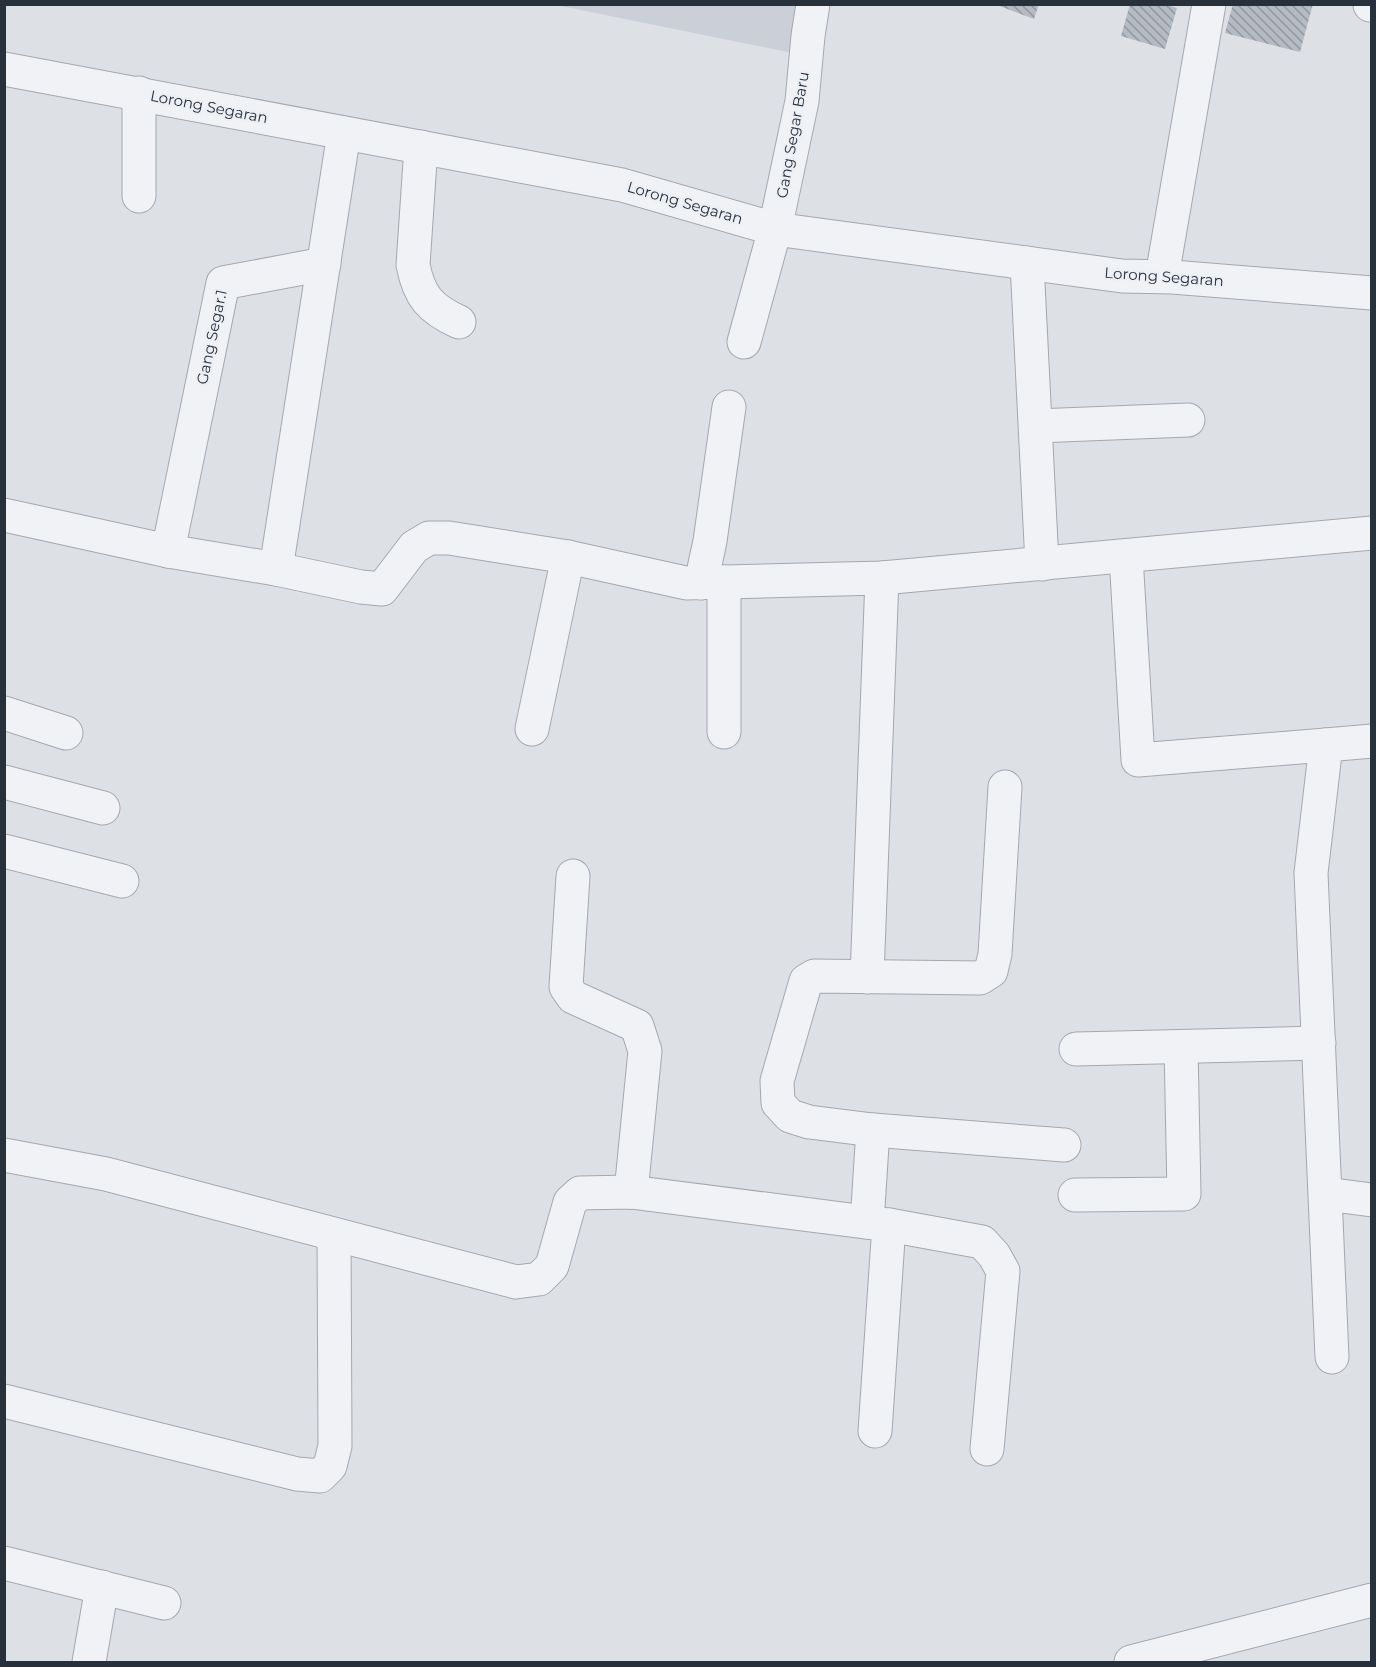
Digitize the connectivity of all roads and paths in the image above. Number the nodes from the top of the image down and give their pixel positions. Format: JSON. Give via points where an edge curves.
{"nodes":[{"id":1,"x":813,"y":4,"type":"edge"},
{"id":2,"x":1209,"y":4,"type":"edge"},
{"id":3,"x":4,"y":69,"type":"edge"},
{"id":4,"x":139,"y":93,"type":"junction"},
{"id":5,"x":344,"y":133,"type":"junction"},
{"id":6,"x":421,"y":147,"type":"junction"},
{"id":7,"x":139,"y":196,"type":"dead end"},
{"id":8,"x":775,"y":229,"type":"junction"},
{"id":9,"x":1027,"y":263,"type":"junction"},
{"id":10,"x":324,"y":264,"type":"junction"},
{"id":11,"x":1162,"y":276,"type":"junction"},
{"id":12,"x":1371,"y":293,"type":"edge"},
{"id":13,"x":459,"y":322,"type":"dead end"},
{"id":14,"x":744,"y":342,"type":"dead end"},
{"id":15,"x":729,"y":407,"type":"dead end"},
{"id":16,"x":1188,"y":420,"type":"dead end"},
{"id":17,"x":1036,"y":426,"type":"junction"},
{"id":18,"x":4,"y":515,"type":"edge"},
{"id":19,"x":1371,"y":532,"type":"edge"},
{"id":20,"x":168,"y":551,"type":"junction"},
{"id":21,"x":1126,"y":556,"type":"junction"},
{"id":22,"x":568,"y":557,"type":"junction"},
{"id":23,"x":1042,"y":564,"type":"junction"},
{"id":24,"x":276,"y":569,"type":"junction"},
{"id":25,"x":882,"y":578,"type":"junction"},
{"id":26,"x":712,"y":583,"type":"junction"},
{"id":27,"x":4,"y":713,"type":"edge"},
{"id":28,"x":532,"y":729,"type":"dead end"},
{"id":29,"x":724,"y":732,"type":"dead end"},
{"id":30,"x":66,"y":733,"type":"dead end"},
{"id":31,"x":1371,"y":741,"type":"edge"},
{"id":32,"x":1326,"y":745,"type":"junction"},
{"id":33,"x":4,"y":782,"type":"edge"},
{"id":34,"x":1005,"y":787,"type":"dead end"},
{"id":35,"x":103,"y":808,"type":"dead end"},
{"id":36,"x":4,"y":851,"type":"edge"},
{"id":37,"x":573,"y":876,"type":"dead end"},
{"id":38,"x":122,"y":881,"type":"dead end"},
{"id":39,"x":867,"y":977,"type":"junction"},
{"id":40,"x":1319,"y":1043,"type":"junction"},
{"id":41,"x":1182,"y":1047,"type":"junction"},
{"id":42,"x":1076,"y":1049,"type":"dead end"},
{"id":43,"x":873,"y":1130,"type":"junction"},
{"id":44,"x":1064,"y":1145,"type":"dead end"},
{"id":45,"x":4,"y":1155,"type":"edge"},
{"id":46,"x":632,"y":1192,"type":"junction"},
{"id":47,"x":1326,"y":1194,"type":"junction"},
{"id":48,"x":1075,"y":1195,"type":"dead end"},
{"id":49,"x":1371,"y":1200,"type":"edge"},
{"id":50,"x":878,"y":1224,"type":"junction"},
{"id":51,"x":334,"y":1235,"type":"junction"},
{"id":52,"x":1332,"y":1357,"type":"dead end"},
{"id":53,"x":4,"y":1401,"type":"edge"},
{"id":54,"x":875,"y":1431,"type":"dead end"},
{"id":55,"x":987,"y":1449,"type":"dead end"},
{"id":56,"x":4,"y":1563,"type":"edge"},
{"id":57,"x":102,"y":1587,"type":"junction"},
{"id":58,"x":1371,"y":1600,"type":"edge"},
{"id":59,"x":164,"y":1603,"type":"dead end"},
{"id":60,"x":89,"y":1662,"type":"edge"},
{"id":61,"x":1131,"y":1662,"type":"edge"}],
"edges":[{"from":1,"to":8,"type":"street","name":"Gang Segar Baru","via":[[802,101]]},
{"from":2,"to":11,"type":"street"},
{"from":3,"to":4,"type":"street","name":"Lorong Segaran"},
{"from":4,"to":5,"type":"street","name":"Lorong Segaran"},
{"from":4,"to":7,"type":"street"},
{"from":5,"to":6,"type":"street","name":"Lorong Segaran"},
{"from":5,"to":10,"type":"street"},
{"from":6,"to":8,"type":"street","name":"Lorong Segaran","via":[[622,185]]},
{"from":6,"to":13,"type":"street","via":[[413,264],[416,282],[424,298],[441,314]]},
{"from":8,"to":9,"type":"street","name":"Lorong Segaran"},
{"from":8,"to":14,"type":"street","name":"Gang Segar Baru"},
{"from":9,"to":11,"type":"street","name":"Lorong Segaran","via":[[1122,276]]},
{"from":9,"to":17,"type":"street"},
{"from":10,"to":20,"type":"street","name":"Gang Segar.1","via":[[222,283]]},
{"from":10,"to":24,"type":"street"},
{"from":11,"to":12,"type":"street","name":"Lorong Segaran"},
{"from":15,"to":26,"type":"street","via":[[710,541]]},
{"from":16,"to":17,"type":"street"},
{"from":17,"to":23,"type":"street"},
{"from":18,"to":20,"type":"street"},
{"from":19,"to":21,"type":"street"},
{"from":20,"to":24,"type":"street"},
{"from":21,"to":23,"type":"street"},
{"from":21,"to":32,"type":"street","via":[[1138,760]]},
{"from":22,"to":24,"type":"street","via":[[429,538],[414,548],[382,589]]},
{"from":22,"to":26,"type":"street","via":[[687,583]]},
{"from":22,"to":28,"type":"street"},
{"from":23,"to":25,"type":"street"},
{"from":25,"to":26,"type":"street"},
{"from":25,"to":39,"type":"street"},
{"from":26,"to":29,"type":"street"},
{"from":27,"to":30,"type":"street"},
{"from":31,"to":32,"type":"street"},
{"from":32,"to":40,"type":"street","via":[[1311,873]]},
{"from":33,"to":35,"type":"street"},
{"from":34,"to":39,"type":"street","via":[[991,971],[980,978]]},
{"from":36,"to":38,"type":"street"},
{"from":37,"to":46,"type":"street","via":[[566,987],[573,997],[637,1026],[645,1051]]},
{"from":39,"to":43,"type":"street","via":[[814,976],[806,981],[777,1082],[778,1103],[790,1116]]},
{"from":40,"to":41,"type":"street"},
{"from":40,"to":47,"type":"street"},
{"from":41,"to":42,"type":"street"},
{"from":41,"to":48,"type":"street","via":[[1184,1194]]},
{"from":43,"to":44,"type":"street"},
{"from":43,"to":50,"type":"street"},
{"from":45,"to":51,"type":"street","via":[[106,1174]]},
{"from":46,"to":50,"type":"street"},
{"from":46,"to":51,"type":"street","via":[[580,1193],[570,1202],[552,1266],[539,1279],[516,1282]]},
{"from":47,"to":49,"type":"street"},
{"from":47,"to":52,"type":"street"},
{"from":50,"to":54,"type":"street"},
{"from":50,"to":55,"type":"street","via":[[982,1242],[1003,1271]]},
{"from":51,"to":53,"type":"street","via":[[335,1446],[330,1466],[320,1476],[297,1474]]},
{"from":56,"to":57,"type":"street"},
{"from":57,"to":59,"type":"street"},
{"from":57,"to":60,"type":"street"},
{"from":58,"to":61,"type":"street"}]}
